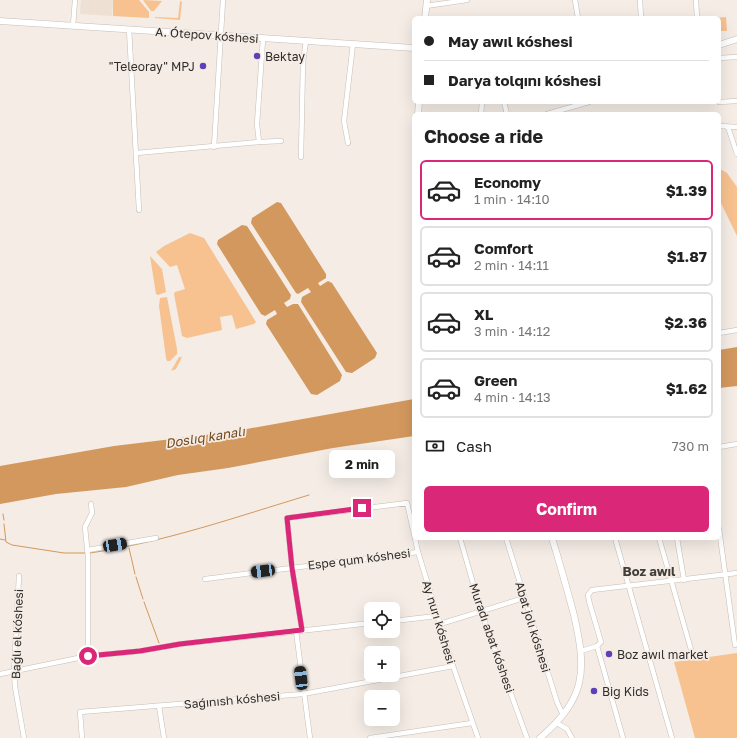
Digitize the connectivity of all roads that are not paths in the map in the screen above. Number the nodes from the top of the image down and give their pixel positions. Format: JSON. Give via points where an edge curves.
{"nodes":[{"id":1,"x":75,"y":0,"type":"edge"},
{"id":2,"x":223,"y":0,"type":"edge"},
{"id":3,"x":467,"y":0,"type":"edge"},
{"id":4,"x":575,"y":0,"type":"edge"},
{"id":5,"x":640,"y":0,"type":"edge"},
{"id":6,"x":696,"y":0,"type":"edge"},
{"id":7,"x":427,"y":3,"type":"edge"},
{"id":8,"x":426,"y":16,"type":"edge"},
{"id":9,"x":578,"y":16,"type":"edge"},
{"id":10,"x":641,"y":16,"type":"edge"},
{"id":11,"x":697,"y":16,"type":"edge"},
{"id":12,"x":0,"y":21,"type":"edge"},
{"id":13,"x":73,"y":26,"type":"junction"},
{"id":14,"x":130,"y":29,"type":"junction"},
{"id":15,"x":220,"y":36,"type":"junction"},
{"id":16,"x":263,"y":39,"type":"junction"},
{"id":17,"x":737,"y":39,"type":"edge"},
{"id":18,"x":306,"y":41,"type":"junction"},
{"id":19,"x":353,"y":44,"type":"junction"},
{"id":20,"x":721,"y":44,"type":"edge"},
{"id":21,"x":412,"y":48,"type":"edge"},
{"id":22,"x":737,"y":57,"type":"edge"},
{"id":23,"x":721,"y":58,"type":"edge"},
{"id":24,"x":737,"y":101,"type":"edge"},
{"id":25,"x":721,"y":102,"type":"edge"},
{"id":26,"x":582,"y":104,"type":"edge"},
{"id":27,"x":554,"y":112,"type":"edge"},
{"id":28,"x":721,"y":126,"type":"edge"},
{"id":29,"x":728,"y":127,"type":"junction"},
{"id":30,"x":737,"y":127,"type":"edge"},
{"id":31,"x":281,"y":141,"type":"dead end"},
{"id":32,"x":258,"y":142,"type":"junction"},
{"id":33,"x":348,"y":143,"type":"dead end"},
{"id":34,"x":214,"y":147,"type":"junction"},
{"id":35,"x":136,"y":153,"type":"junction"},
{"id":36,"x":737,"y":154,"type":"edge"},
{"id":37,"x":301,"y":157,"type":"dead end"},
{"id":38,"x":139,"y":210,"type":"dead end"},
{"id":39,"x":737,"y":330,"type":"edge"},
{"id":40,"x":721,"y":333,"type":"edge"},
{"id":41,"x":737,"y":444,"type":"edge"},
{"id":42,"x":721,"y":447,"type":"edge"},
{"id":43,"x":91,"y":504,"type":"dead end"},
{"id":44,"x":412,"y":525,"type":"edge"},
{"id":45,"x":156,"y":538,"type":"dead end"},
{"id":46,"x":415,"y":540,"type":"edge"},
{"id":47,"x":461,"y":540,"type":"edge"},
{"id":48,"x":507,"y":540,"type":"edge"},
{"id":49,"x":553,"y":540,"type":"edge"},
{"id":50,"x":616,"y":540,"type":"edge"},
{"id":51,"x":660,"y":540,"type":"edge"},
{"id":52,"x":677,"y":540,"type":"edge"},
{"id":53,"x":720,"y":540,"type":"edge"},
{"id":54,"x":88,"y":550,"type":"junction"},
{"id":55,"x":418,"y":552,"type":"junction"},
{"id":56,"x":292,"y":568,"type":"junction"},
{"id":57,"x":737,"y":573,"type":"edge"},
{"id":58,"x":724,"y":575,"type":"junction"},
{"id":59,"x":19,"y":576,"type":"dead end"},
{"id":60,"x":205,"y":579,"type":"dead end"},
{"id":61,"x":684,"y":580,"type":"junction"},
{"id":62,"x":671,"y":581,"type":"junction"},
{"id":63,"x":628,"y":585,"type":"junction"},
{"id":64,"x":524,"y":598,"type":"junction"},
{"id":65,"x":481,"y":610,"type":"junction"},
{"id":66,"x":437,"y":616,"type":"junction"},
{"id":67,"x":400,"y":620,"type":"edge"},
{"id":68,"x":364,"y":624,"type":"edge"},
{"id":69,"x":440,"y":624,"type":"junction"},
{"id":70,"x":302,"y":630,"type":"junction"},
{"id":71,"x":296,"y":631,"type":"junction"},
{"id":72,"x":735,"y":645,"type":"dead end"},
{"id":73,"x":598,"y":646,"type":"junction"},
{"id":74,"x":581,"y":651,"type":"junction"},
{"id":75,"x":692,"y":654,"type":"dead end"},
{"id":76,"x":88,"y":656,"type":"junction"},
{"id":77,"x":453,"y":666,"type":"junction"},
{"id":78,"x":14,"y":671,"type":"junction"},
{"id":79,"x":0,"y":674,"type":"edge"},
{"id":80,"x":303,"y":694,"type":"junction"},
{"id":81,"x":159,"y":706,"type":"junction"},
{"id":82,"x":563,"y":715,"type":"junction"},
{"id":83,"x":472,"y":723,"type":"junction"},
{"id":84,"x":557,"y":723,"type":"junction"},
{"id":85,"x":24,"y":738,"type":"edge"},
{"id":86,"x":82,"y":738,"type":"edge"},
{"id":87,"x":164,"y":738,"type":"edge"},
{"id":88,"x":310,"y":738,"type":"edge"},
{"id":89,"x":370,"y":738,"type":"edge"},
{"id":90,"x":478,"y":738,"type":"edge"},
{"id":91,"x":527,"y":738,"type":"edge"},
{"id":92,"x":540,"y":738,"type":"edge"},
{"id":93,"x":572,"y":738,"type":"edge"},
{"id":94,"x":623,"y":738,"type":"edge"},
{"id":95,"x":672,"y":738,"type":"edge"}],
"edges":[{"from":1,"to":13,"type":"street"},
{"from":2,"to":15,"type":"street"},
{"from":3,"to":7,"type":"street"},
{"from":4,"to":9,"type":"street"},
{"from":5,"to":10,"type":"street"},
{"from":6,"to":11,"type":"street"},
{"from":7,"to":8,"type":"main road"},
{"from":12,"to":13,"type":"main road","name":"A. Ótepov kóshesi"},
{"from":13,"to":14,"type":"main road","name":"A. Ótepov kóshesi"},
{"from":14,"to":15,"type":"main road","name":"A. Ótepov kóshesi"},
{"from":14,"to":35,"type":"street"},
{"from":15,"to":16,"type":"main road","name":"A. Ótepov kóshesi"},
{"from":15,"to":34,"type":"street"},
{"from":16,"to":18,"type":"main road","name":"A. Ótepov kóshesi"},
{"from":16,"to":32,"type":"street"},
{"from":17,"to":20,"type":"main road"},
{"from":18,"to":19,"type":"main road","name":"A. Ótepov kóshesi"},
{"from":18,"to":37,"type":"street","via":[[303,62]]},
{"from":19,"to":21,"type":"main road","name":"A. Ótepov kóshesi"},
{"from":19,"to":33,"type":"street","via":[[344,121]]},
{"from":22,"to":23,"type":"street"},
{"from":24,"to":25,"type":"street"},
{"from":26,"to":27,"type":"street"},
{"from":28,"to":29,"type":"street"},
{"from":29,"to":30,"type":"street"},
{"from":29,"to":36,"type":"street"},
{"from":31,"to":32,"type":"street"},
{"from":32,"to":34,"type":"street"},
{"from":34,"to":35,"type":"street"},
{"from":35,"to":38,"type":"street"},
{"from":39,"to":40,"type":"street"},
{"from":41,"to":42,"type":"street"},
{"from":43,"to":54,"type":"street","via":[[92,513],[85,527]]},
{"from":44,"to":56,"type":"street","name":"Ay nurı kóshesi","via":[[407,503],[287,518]]},
{"from":45,"to":54,"type":"street"},
{"from":46,"to":55,"type":"street","name":"Ay nurı kóshesi"},
{"from":47,"to":65,"type":"street","name":"Muradı abat kóshesi"},
{"from":48,"to":64,"type":"street","name":"Abat jolı kóshesi"},
{"from":49,"to":74,"type":"main road","via":[[570,599]]},
{"from":50,"to":63,"type":"street"},
{"from":51,"to":62,"type":"street"},
{"from":52,"to":61,"type":"street"},
{"from":53,"to":58,"type":"street"},
{"from":54,"to":76,"type":"street"},
{"from":55,"to":56,"type":"street","name":"Espe qum kóshesi"},
{"from":55,"to":66,"type":"street","name":"Ay nurı kóshesi"},
{"from":56,"to":60,"type":"street","name":"Espe qum kóshesi"},
{"from":56,"to":70,"type":"street"},
{"from":57,"to":58,"type":"street"},
{"from":58,"to":61,"type":"street"},
{"from":58,"to":72,"type":"street"},
{"from":59,"to":78,"type":"street","name":"Baǵlı el kóshesi"},
{"from":61,"to":62,"type":"street"},
{"from":62,"to":63,"type":"street"},
{"from":62,"to":75,"type":"street"},
{"from":63,"to":73,"type":"street","via":[[592,590],[588,595],[601,642]]},
{"from":63,"to":95,"type":"street"},
{"from":64,"to":65,"type":"street"},
{"from":64,"to":82,"type":"street","name":"Abat jolı kóshesi"},
{"from":65,"to":69,"type":"street"},
{"from":65,"to":91,"type":"street","name":"Muradı abat kóshesi"},
{"from":66,"to":67,"type":"street"},
{"from":66,"to":69,"type":"street","name":"Ay nurı kóshesi"},
{"from":68,"to":70,"type":"street"},
{"from":69,"to":77,"type":"street","name":"Ay nurı kóshesi"},
{"from":70,"to":71,"type":"street"},
{"from":71,"to":76,"type":"street"},
{"from":71,"to":80,"type":"street"},
{"from":73,"to":74,"type":"street"},
{"from":73,"to":94,"type":"street"},
{"from":74,"to":82,"type":"main road","via":[[582,664],[577,690]]},
{"from":76,"to":78,"type":"street"},
{"from":77,"to":80,"type":"street","name":"Saǵınısh kóshesi"},
{"from":77,"to":83,"type":"street","name":"Ay nurı kóshesi"},
{"from":78,"to":79,"type":"street"},
{"from":78,"to":85,"type":"street","name":"Baǵlı el kóshesi"},
{"from":80,"to":81,"type":"street","name":"Saǵınısh kóshesi"},
{"from":80,"to":88,"type":"street"},
{"from":81,"to":86,"type":"street","name":"Saǵınısh kóshesi","via":[[80,712]]},
{"from":81,"to":87,"type":"street"},
{"from":82,"to":84,"type":"main road"},
{"from":83,"to":89,"type":"street"},
{"from":83,"to":90,"type":"street","name":"Ay nurı kóshesi"},
{"from":84,"to":92,"type":"main road"},
{"from":84,"to":93,"type":"street","via":[[567,729]]}]}
